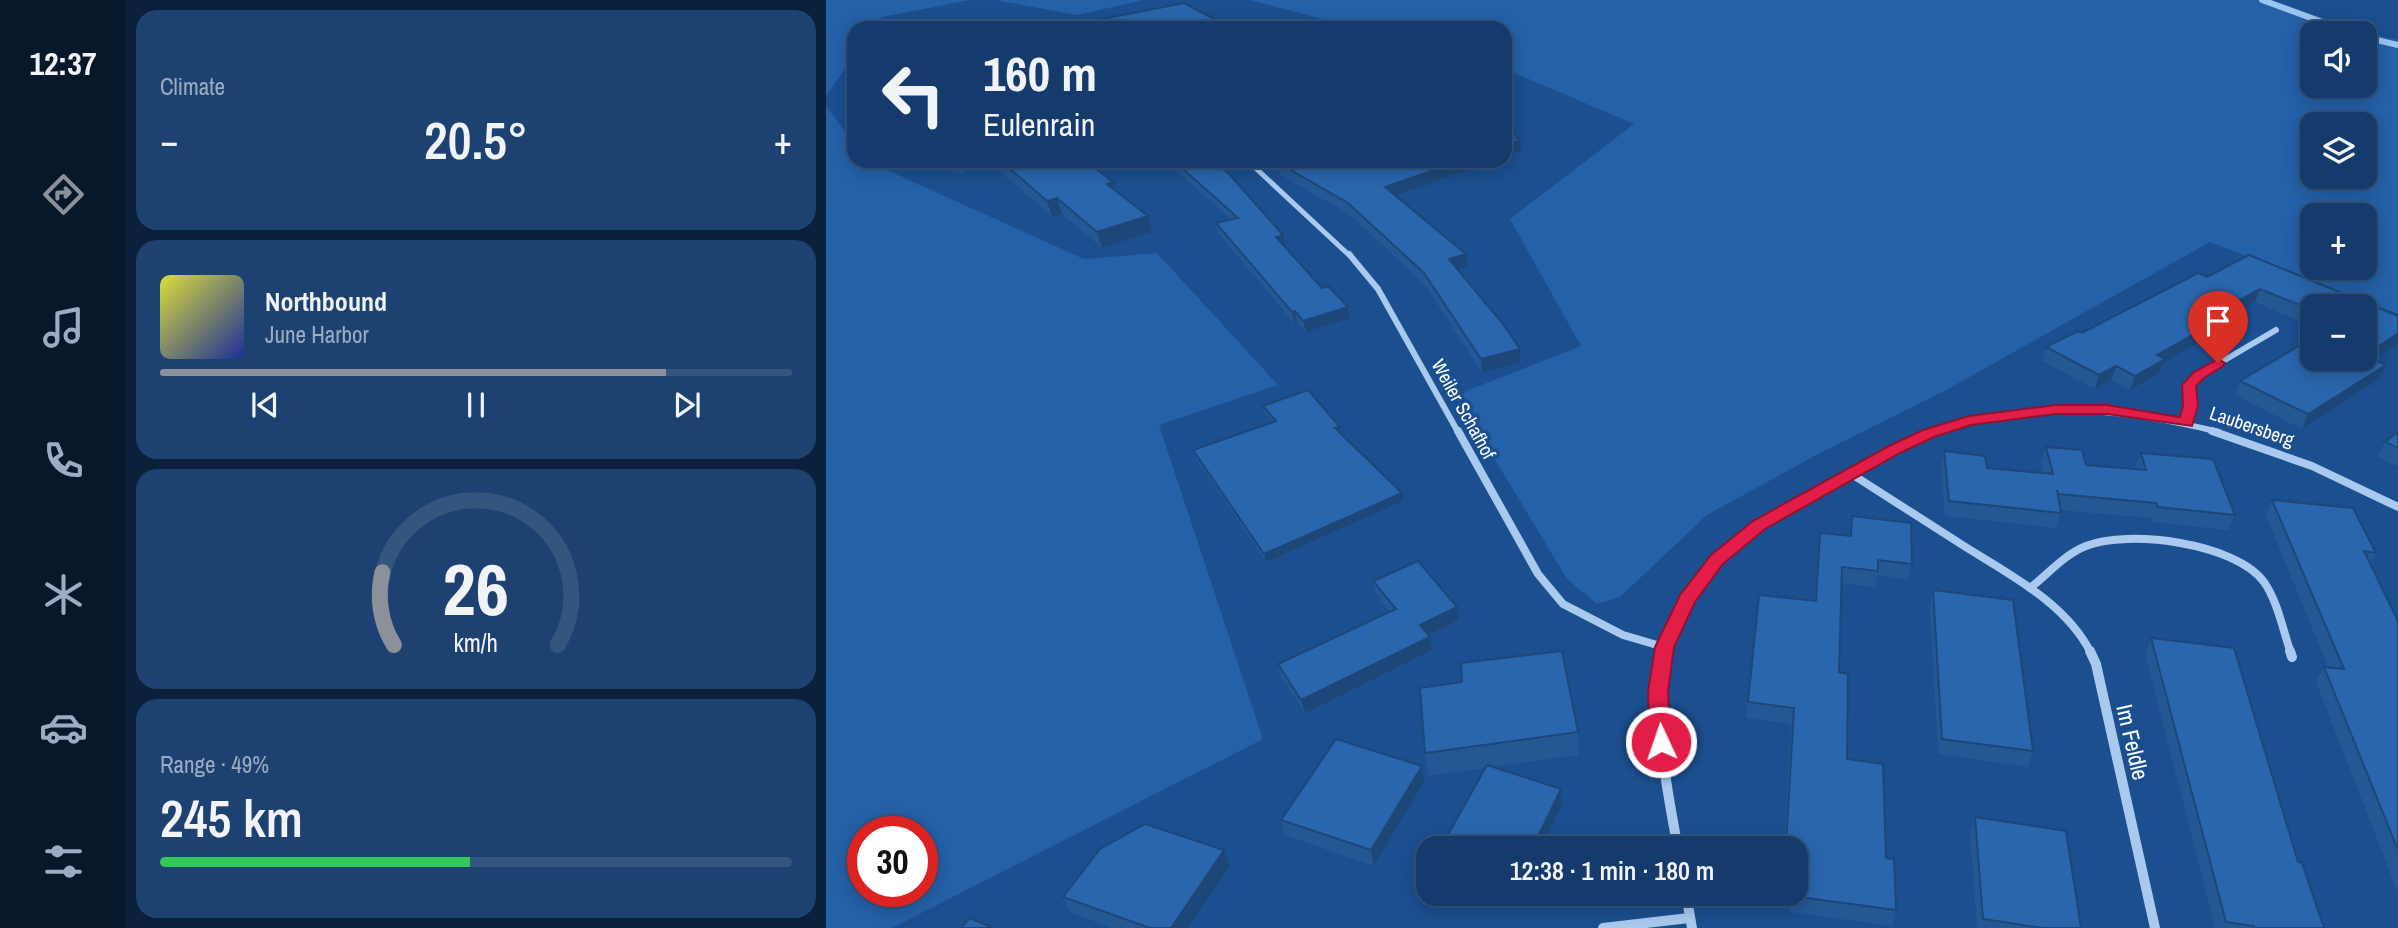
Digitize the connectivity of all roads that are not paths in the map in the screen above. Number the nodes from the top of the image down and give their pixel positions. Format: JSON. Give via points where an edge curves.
{"nodes":[{"id":1,"x":1256,"y":168,"type":"edge"},
{"id":2,"x":2276,"y":330,"type":"dead end"},
{"id":3,"x":2187,"y":423,"type":"junction"},
{"id":4,"x":1850,"y":473,"type":"junction"},
{"id":5,"x":2398,"y":507,"type":"edge"},
{"id":6,"x":2029,"y":588,"type":"junction"},
{"id":7,"x":1664,"y":647,"type":"junction"},
{"id":8,"x":2292,"y":657,"type":"dead end"},
{"id":9,"x":1676,"y":836,"type":"edge"},
{"id":10,"x":1690,"y":923,"type":"edge"},
{"id":11,"x":1603,"y":928,"type":"edge"},
{"id":12,"x":2155,"y":928,"type":"edge"}],
"edges":[{"from":1,"to":7,"type":"street","name":"Weiler Schafhof","via":[[1342,246],[1378,289],[1538,574],[1563,604],[1623,635]]},
{"from":2,"to":3,"type":"street","via":[[2189,385]]},
{"from":3,"to":4,"type":"street","name":"Laubersberg","via":[[2107,410],[2011,414],[1928,433]]},
{"from":3,"to":5,"type":"street","name":"Laubersberg","via":[[2247,439]]},
{"from":4,"to":6,"type":"street","name":"Im Feldle"},
{"from":4,"to":7,"type":"street","name":"Laubersberg","via":[[1759,525],[1717,559],[1687,600]]},
{"from":6,"to":8,"type":"street","via":[[2084,546],[2105,540],[2142,540],[2218,552],[2245,564],[2263,581]]},
{"from":6,"to":12,"type":"street","name":"Im Feldle","via":[[2064,615],[2084,639],[2096,664]]},
{"from":7,"to":9,"type":"street","name":"Laubersberg","via":[[1658,692],[1660,730]]},
{"from":10,"to":11,"type":"street"}]}
